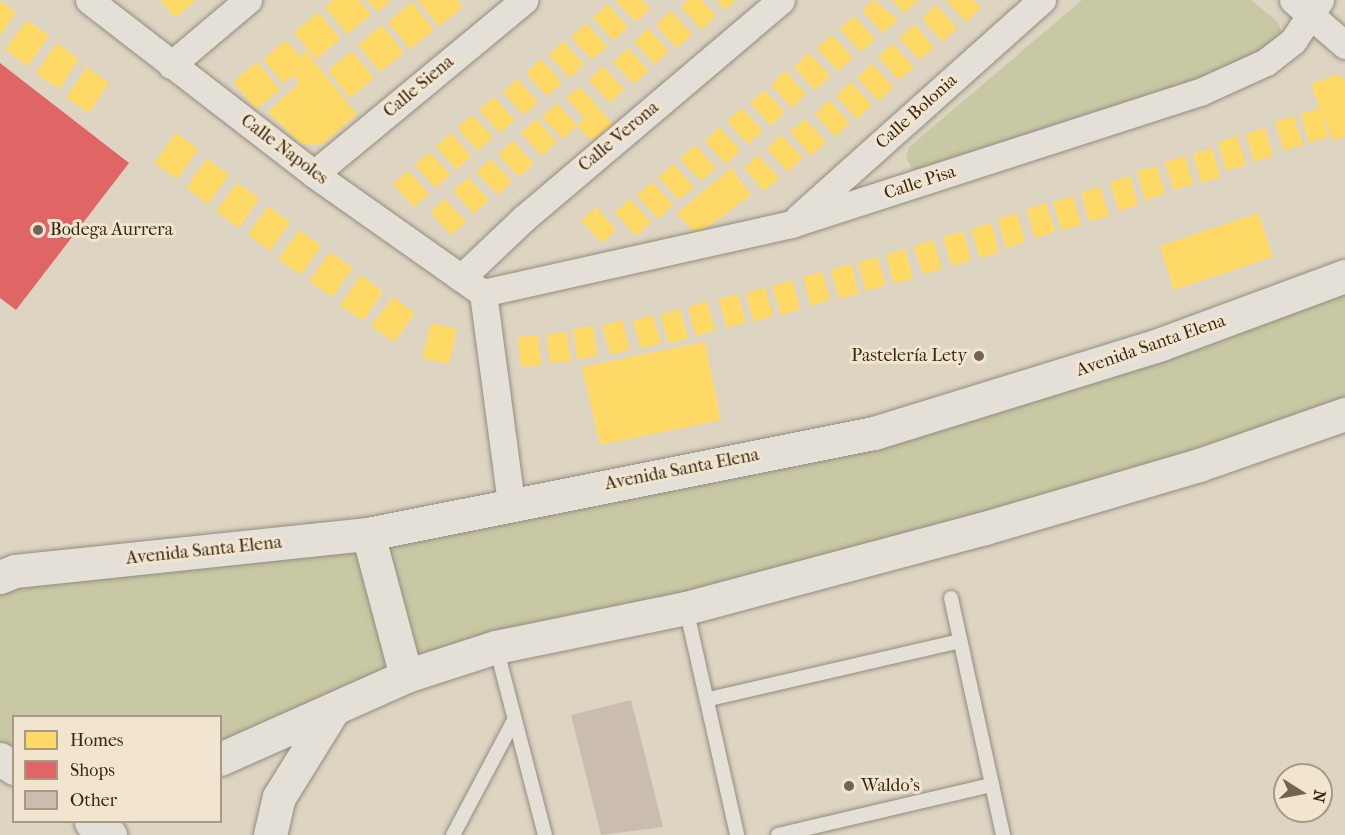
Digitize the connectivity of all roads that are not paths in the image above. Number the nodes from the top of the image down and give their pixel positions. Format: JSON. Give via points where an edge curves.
{"nodes":[{"id":1,"x":89,"y":0,"type":"edge"},
{"id":2,"x":248,"y":0,"type":"edge"},
{"id":3,"x":524,"y":0,"type":"edge"},
{"id":4,"x":781,"y":0,"type":"edge"},
{"id":5,"x":1042,"y":0,"type":"edge"},
{"id":6,"x":1308,"y":5,"type":"edge"},
{"id":7,"x":1345,"y":45,"type":"edge"},
{"id":8,"x":171,"y":65,"type":"junction"},
{"id":9,"x":314,"y":174,"type":"junction"},
{"id":10,"x":791,"y":224,"type":"junction"},
{"id":11,"x":1345,"y":276,"type":"edge"},
{"id":12,"x":461,"y":278,"type":"junction"},
{"id":13,"x":483,"y":293,"type":"junction"},
{"id":14,"x":1345,"y":414,"type":"edge"},
{"id":15,"x":511,"y":504,"type":"junction"},
{"id":16,"x":368,"y":534,"type":"junction"},
{"id":17,"x":5,"y":573,"type":"edge"},
{"id":18,"x":951,"y":598,"type":"dead end"},
{"id":19,"x":686,"y":608,"type":"junction"},
{"id":20,"x":960,"y":641,"type":"junction"},
{"id":21,"x":496,"y":647,"type":"junction"},
{"id":22,"x":406,"y":676,"type":"junction"},
{"id":23,"x":709,"y":699,"type":"junction"},
{"id":24,"x":334,"y":709,"type":"junction"},
{"id":25,"x":513,"y":722,"type":"junction"},
{"id":26,"x":222,"y":758,"type":"edge"},
{"id":27,"x":992,"y":785,"type":"junction"},
{"id":28,"x":92,"y":823,"type":"edge"},
{"id":29,"x":110,"y":835,"type":"edge"},
{"id":30,"x":270,"y":835,"type":"edge"},
{"id":31,"x":453,"y":835,"type":"edge"},
{"id":32,"x":545,"y":835,"type":"edge"},
{"id":33,"x":737,"y":835,"type":"edge"},
{"id":34,"x":778,"y":835,"type":"edge"},
{"id":35,"x":1003,"y":835,"type":"edge"}],
"edges":[{"from":1,"to":8,"type":"street","name":"Calle Napoles"},
{"from":2,"to":8,"type":"street"},
{"from":3,"to":9,"type":"street","name":"Calle Siena"},
{"from":4,"to":12,"type":"street","name":"Calle Verona","via":[[523,219]]},
{"from":5,"to":10,"type":"street","name":"Calle Bolonia"},
{"from":6,"to":7,"type":"street"},
{"from":6,"to":10,"type":"street","name":"Calle Pisa","via":[[1293,41],[1266,62],[1200,92]]},
{"from":8,"to":9,"type":"street","name":"Calle Napoles"},
{"from":9,"to":12,"type":"street","name":"Calle Napoles"},
{"from":10,"to":13,"type":"street","name":"Calle Pisa"},
{"from":11,"to":15,"type":"street","name":"Avenida Santa Elena","via":[[1161,344],[874,433]]},
{"from":12,"to":13,"type":"street","name":"Calle Napoles"},
{"from":13,"to":15,"type":"street"},
{"from":14,"to":19,"type":"street","via":[[1154,479]]},
{"from":15,"to":16,"type":"street","name":"Avenida Santa Elena"},
{"from":16,"to":17,"type":"street","name":"Avenida Santa Elena"},
{"from":16,"to":22,"type":"street"},
{"from":18,"to":20,"type":"lane"},
{"from":19,"to":21,"type":"street"},
{"from":19,"to":23,"type":"lane"},
{"from":20,"to":23,"type":"lane"},
{"from":20,"to":27,"type":"lane"},
{"from":21,"to":22,"type":"street"},
{"from":21,"to":25,"type":"lane"},
{"from":22,"to":24,"type":"street"},
{"from":23,"to":33,"type":"lane"},
{"from":24,"to":26,"type":"street"},
{"from":24,"to":30,"type":"street","via":[[279,796]]},
{"from":25,"to":31,"type":"lane"},
{"from":25,"to":32,"type":"lane"},
{"from":27,"to":34,"type":"lane"},
{"from":27,"to":35,"type":"lane"},
{"from":28,"to":29,"type":"street"}]}
